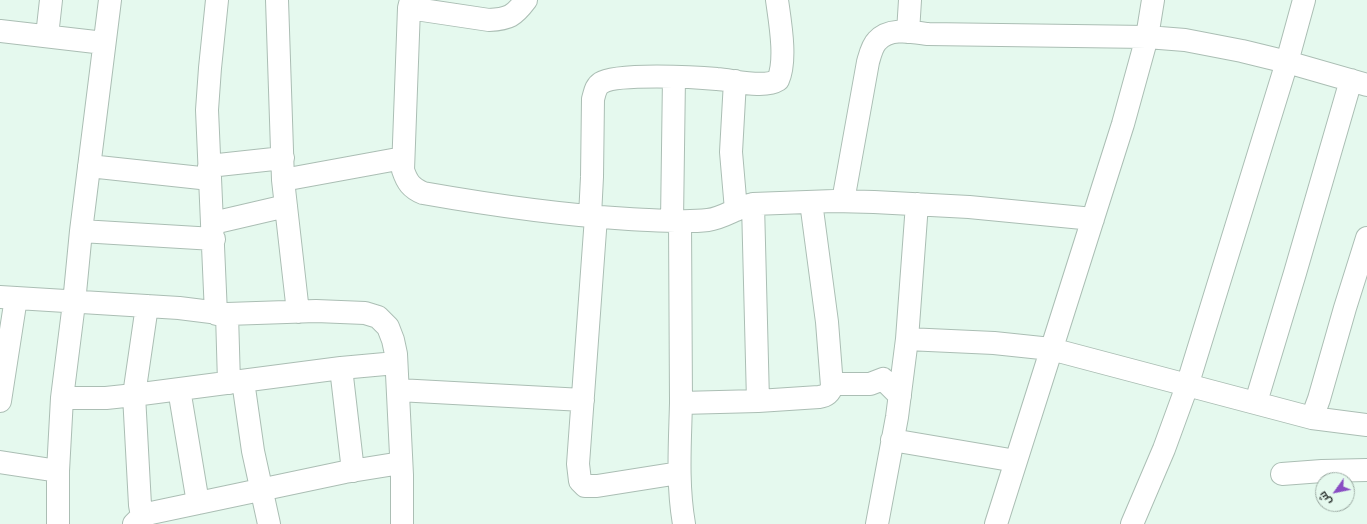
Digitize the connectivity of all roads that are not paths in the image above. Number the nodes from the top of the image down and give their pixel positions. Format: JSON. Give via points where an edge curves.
{"nodes":[{"id":1,"x":51,"y":0,"type":"edge"},
{"id":2,"x":110,"y":0,"type":"edge"},
{"id":3,"x":217,"y":0,"type":"edge"},
{"id":4,"x":277,"y":0,"type":"edge"},
{"id":5,"x":526,"y":0,"type":"edge"},
{"id":6,"x":777,"y":0,"type":"edge"},
{"id":7,"x":910,"y":0,"type":"edge"},
{"id":8,"x":1153,"y":0,"type":"edge"},
{"id":9,"x":1304,"y":0,"type":"edge"},
{"id":10,"x":410,"y":4,"type":"edge"},
{"id":11,"x":0,"y":31,"type":"edge"},
{"id":12,"x":908,"y":32,"type":"junction"},
{"id":13,"x":47,"y":36,"type":"junction"},
{"id":14,"x":1147,"y":37,"type":"junction"},
{"id":15,"x":104,"y":43,"type":"junction"},
{"id":16,"x":1287,"y":62,"type":"junction"},
{"id":17,"x":674,"y":77,"type":"junction"},
{"id":18,"x":734,"y":82,"type":"junction"},
{"id":19,"x":1359,"y":82,"type":"edge"},
{"id":20,"x":283,"y":158,"type":"junction"},
{"id":21,"x":403,"y":158,"type":"junction"},
{"id":22,"x":89,"y":166,"type":"junction"},
{"id":23,"x":210,"y":172,"type":"junction"},
{"id":24,"x":283,"y":180,"type":"junction"},
{"id":25,"x":843,"y":201,"type":"junction"},
{"id":26,"x":811,"y":202,"type":"junction"},
{"id":27,"x":917,"y":204,"type":"junction"},
{"id":28,"x":286,"y":206,"type":"junction"},
{"id":29,"x":745,"y":207,"type":"junction"},
{"id":30,"x":593,"y":217,"type":"junction"},
{"id":31,"x":1093,"y":219,"type":"junction"},
{"id":32,"x":676,"y":221,"type":"junction"},
{"id":33,"x":80,"y":231,"type":"junction"},
{"id":34,"x":213,"y":231,"type":"junction"},
{"id":35,"x":1367,"y":238,"type":"edge"},
{"id":36,"x":8,"y":298,"type":"edge"},
{"id":37,"x":74,"y":303,"type":"junction"},
{"id":38,"x":147,"y":306,"type":"junction"},
{"id":39,"x":298,"y":312,"type":"junction"},
{"id":40,"x":222,"y":314,"type":"junction"},
{"id":41,"x":907,"y":339,"type":"junction"},
{"id":42,"x":1051,"y":349,"type":"junction"},
{"id":43,"x":396,"y":363,"type":"junction"},
{"id":44,"x":341,"y":368,"type":"junction"},
{"id":45,"x":236,"y":382,"type":"junction"},
{"id":46,"x":832,"y":384,"type":"junction"},
{"id":47,"x":1187,"y":386,"type":"junction"},
{"id":48,"x":179,"y":389,"type":"junction"},
{"id":49,"x":398,"y":390,"type":"junction"},
{"id":50,"x":134,"y":395,"type":"junction"},
{"id":51,"x":900,"y":396,"type":"junction"},
{"id":52,"x":62,"y":398,"type":"junction"},
{"id":53,"x":583,"y":400,"type":"junction"},
{"id":54,"x":0,"y":401,"type":"edge"},
{"id":55,"x":758,"y":401,"type":"junction"},
{"id":56,"x":1256,"y":402,"type":"junction"},
{"id":57,"x":681,"y":404,"type":"junction"},
{"id":58,"x":1312,"y":418,"type":"junction"},
{"id":59,"x":1367,"y":425,"type":"edge"},
{"id":60,"x":892,"y":440,"type":"junction"},
{"id":61,"x":1016,"y":461,"type":"junction"},
{"id":62,"x":0,"y":462,"type":"edge"},
{"id":63,"x":401,"y":464,"type":"junction"},
{"id":64,"x":1367,"y":470,"type":"edge"},
{"id":65,"x":58,"y":471,"type":"junction"},
{"id":66,"x":353,"y":471,"type":"junction"},
{"id":67,"x":679,"y":473,"type":"junction"},
{"id":68,"x":1282,"y":474,"type":"dead end"},
{"id":69,"x":261,"y":490,"type":"junction"},
{"id":70,"x":198,"y":503,"type":"junction"},
{"id":71,"x":138,"y":520,"type":"edge"},
{"id":72,"x":58,"y":524,"type":"edge"},
{"id":73,"x":269,"y":524,"type":"edge"},
{"id":74,"x":402,"y":524,"type":"edge"},
{"id":75,"x":684,"y":524,"type":"edge"},
{"id":76,"x":877,"y":524,"type":"edge"},
{"id":77,"x":996,"y":524,"type":"edge"},
{"id":78,"x":1132,"y":524,"type":"edge"}],
"edges":[{"from":1,"to":13,"type":"street"},
{"from":2,"to":15,"type":"street"},
{"from":3,"to":23,"type":"street","via":[[207,110]]},
{"from":4,"to":20,"type":"street"},
{"from":5,"to":10,"type":"street","via":[[517,12],[508,18],[489,20]]},
{"from":6,"to":18,"type":"street","via":[[782,43],[778,80],[772,84]]},
{"from":7,"to":12,"type":"street"},
{"from":8,"to":14,"type":"street"},
{"from":9,"to":16,"type":"street"},
{"from":10,"to":21,"type":"street"},
{"from":11,"to":13,"type":"street"},
{"from":12,"to":14,"type":"street"},
{"from":12,"to":25,"type":"street","via":[[895,32],[877,40],[871,51]]},
{"from":13,"to":15,"type":"street"},
{"from":14,"to":16,"type":"street","via":[[1185,40]]},
{"from":14,"to":31,"type":"street"},
{"from":15,"to":22,"type":"street"},
{"from":16,"to":19,"type":"street"},
{"from":16,"to":47,"type":"street"},
{"from":17,"to":18,"type":"street"},
{"from":17,"to":30,"type":"street","via":[[607,80],[595,89]]},
{"from":17,"to":32,"type":"street"},
{"from":18,"to":29,"type":"street","via":[[731,152]]},
{"from":19,"to":56,"type":"street","via":[[1295,273]]},
{"from":20,"to":23,"type":"street"},
{"from":20,"to":24,"type":"street"},
{"from":21,"to":24,"type":"street"},
{"from":21,"to":30,"type":"street","via":[[406,179],[415,190],[423,193]]},
{"from":22,"to":23,"type":"street"},
{"from":22,"to":33,"type":"street"},
{"from":23,"to":34,"type":"street"},
{"from":24,"to":28,"type":"street"},
{"from":25,"to":26,"type":"street"},
{"from":25,"to":27,"type":"street"},
{"from":26,"to":29,"type":"street"},
{"from":26,"to":46,"type":"street","via":[[827,322]]},
{"from":27,"to":31,"type":"street"},
{"from":27,"to":41,"type":"street"},
{"from":28,"to":34,"type":"street"},
{"from":28,"to":39,"type":"street"},
{"from":29,"to":32,"type":"street","via":[[712,219]]},
{"from":29,"to":55,"type":"street"},
{"from":30,"to":32,"type":"street"},
{"from":30,"to":53,"type":"street"},
{"from":31,"to":42,"type":"street"},
{"from":32,"to":57,"type":"street"},
{"from":33,"to":34,"type":"street"},
{"from":33,"to":37,"type":"street"},
{"from":34,"to":40,"type":"street"},
{"from":35,"to":58,"type":"street"},
{"from":36,"to":37,"type":"street"},
{"from":36,"to":54,"type":"street"},
{"from":37,"to":38,"type":"street"},
{"from":37,"to":52,"type":"street"},
{"from":38,"to":40,"type":"street"},
{"from":38,"to":50,"type":"street"},
{"from":39,"to":40,"type":"street"},
{"from":39,"to":43,"type":"street","via":[[365,313],[378,317],[388,327],[393,340]]},
{"from":40,"to":45,"type":"street"},
{"from":41,"to":42,"type":"street","via":[[994,343]]},
{"from":41,"to":51,"type":"street"},
{"from":42,"to":47,"type":"street"},
{"from":42,"to":61,"type":"street"},
{"from":43,"to":44,"type":"street"},
{"from":43,"to":49,"type":"street"},
{"from":44,"to":45,"type":"street"},
{"from":44,"to":66,"type":"street"},
{"from":45,"to":48,"type":"street"},
{"from":45,"to":69,"type":"street"},
{"from":46,"to":51,"type":"street","via":[[870,384],[883,379]]},
{"from":46,"to":55,"type":"street","via":[[830,391],[824,396]]},
{"from":47,"to":56,"type":"street"},
{"from":47,"to":78,"type":"street"},
{"from":48,"to":50,"type":"street"},
{"from":48,"to":70,"type":"street"},
{"from":49,"to":53,"type":"street"},
{"from":49,"to":63,"type":"street"},
{"from":50,"to":52,"type":"street"},
{"from":50,"to":71,"type":"street","via":[[140,505]]},
{"from":51,"to":60,"type":"street"},
{"from":52,"to":65,"type":"street"},
{"from":53,"to":67,"type":"street","via":[[578,464],[580,481],[585,486]]},
{"from":55,"to":57,"type":"street"},
{"from":56,"to":58,"type":"street"},
{"from":57,"to":67,"type":"street"},
{"from":58,"to":59,"type":"street"},
{"from":60,"to":61,"type":"street"},
{"from":60,"to":76,"type":"street"},
{"from":61,"to":77,"type":"street"},
{"from":62,"to":65,"type":"street"},
{"from":63,"to":66,"type":"street"},
{"from":63,"to":74,"type":"street"},
{"from":64,"to":68,"type":"street","via":[[1322,470]]},
{"from":65,"to":72,"type":"street"},
{"from":66,"to":69,"type":"street"},
{"from":67,"to":75,"type":"street"},
{"from":69,"to":70,"type":"street"},
{"from":69,"to":73,"type":"street"},
{"from":70,"to":71,"type":"street","via":[[151,513]]}]}
